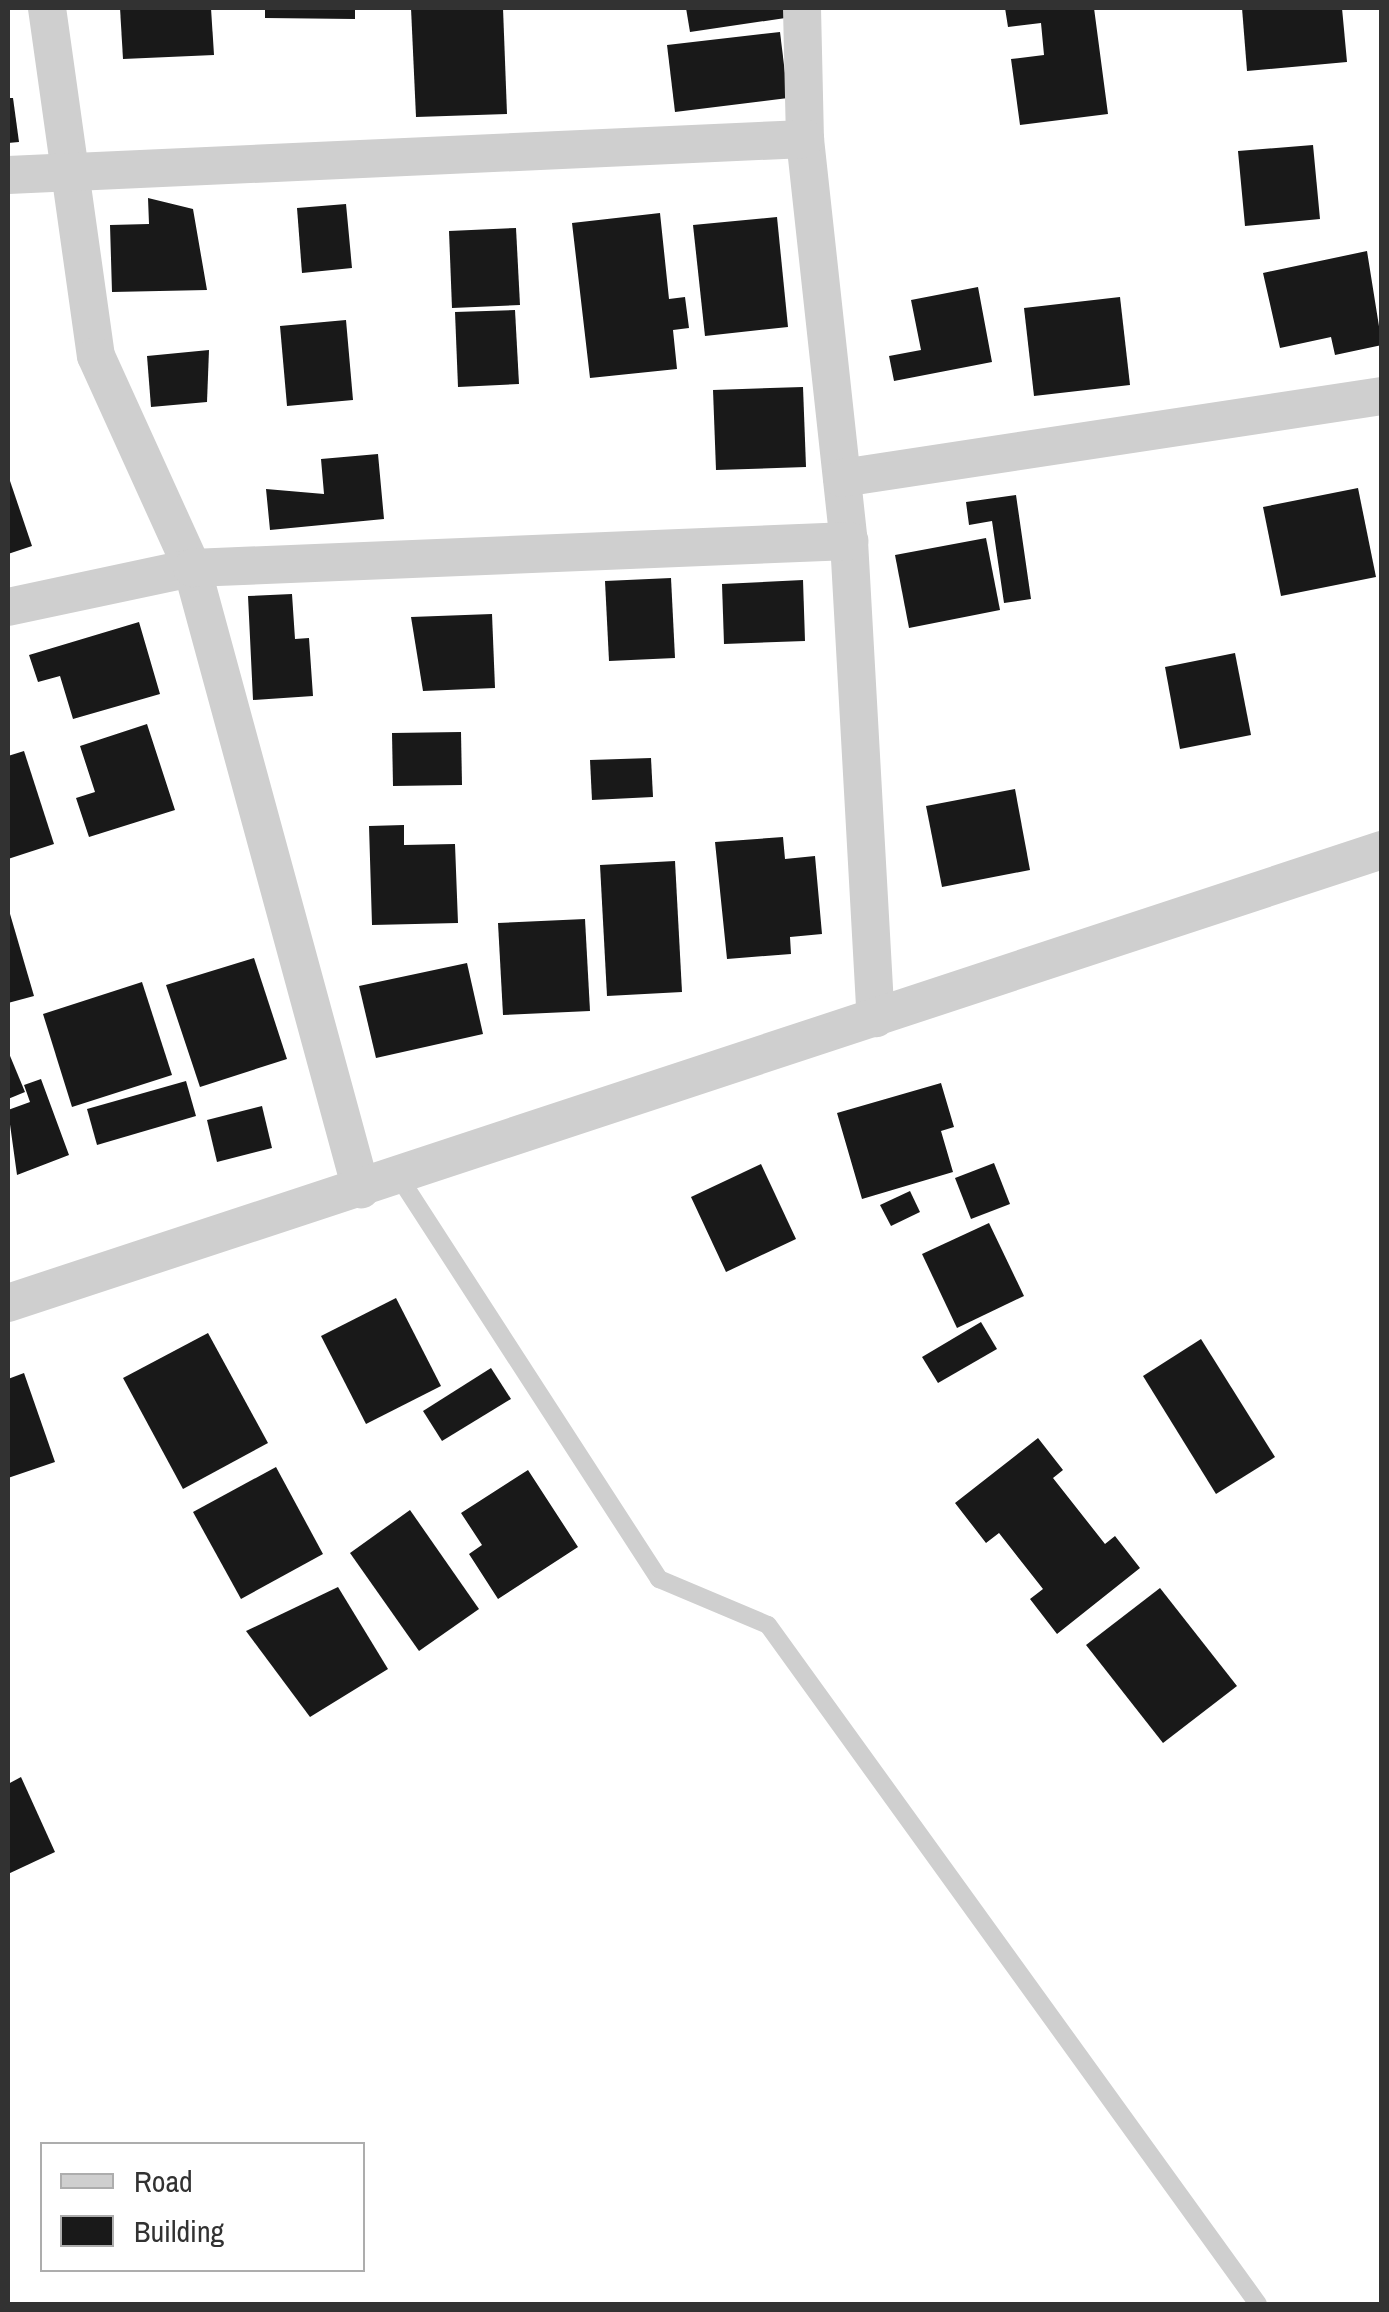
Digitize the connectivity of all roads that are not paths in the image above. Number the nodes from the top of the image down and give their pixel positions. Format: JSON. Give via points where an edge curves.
{"nodes":[{"id":1,"x":47,"y":8,"type":"edge"},
{"id":2,"x":802,"y":8,"type":"edge"},
{"id":3,"x":805,"y":139,"type":"junction"},
{"id":4,"x":71,"y":172,"type":"junction"},
{"id":5,"x":8,"y":175,"type":"edge"},
{"id":6,"x":1382,"y":396,"type":"edge"},
{"id":7,"x":842,"y":478,"type":"junction"},
{"id":8,"x":849,"y":541,"type":"junction"},
{"id":9,"x":192,"y":568,"type":"junction"},
{"id":10,"x":8,"y":607,"type":"edge"},
{"id":11,"x":1382,"y":850,"type":"edge"},
{"id":12,"x":876,"y":1018,"type":"junction"},
{"id":13,"x":399,"y":1177,"type":"junction"},
{"id":14,"x":361,"y":1190,"type":"junction"},
{"id":15,"x":8,"y":1303,"type":"edge"},
{"id":16,"x":1258,"y":2304,"type":"edge"}],
"edges":[{"from":1,"to":4,"type":"street"},
{"from":2,"to":3,"type":"street"},
{"from":3,"to":4,"type":"street"},
{"from":3,"to":7,"type":"street"},
{"from":4,"to":5,"type":"street"},
{"from":4,"to":9,"type":"street","via":[[96,356]]},
{"from":6,"to":7,"type":"street"},
{"from":7,"to":8,"type":"street"},
{"from":8,"to":9,"type":"street"},
{"from":8,"to":12,"type":"street"},
{"from":9,"to":10,"type":"street"},
{"from":9,"to":14,"type":"street"},
{"from":11,"to":12,"type":"street"},
{"from":12,"to":13,"type":"street"},
{"from":13,"to":14,"type":"street"},
{"from":13,"to":16,"type":"lane","via":[[659,1579],[768,1625]]},
{"from":14,"to":15,"type":"street"}]}
